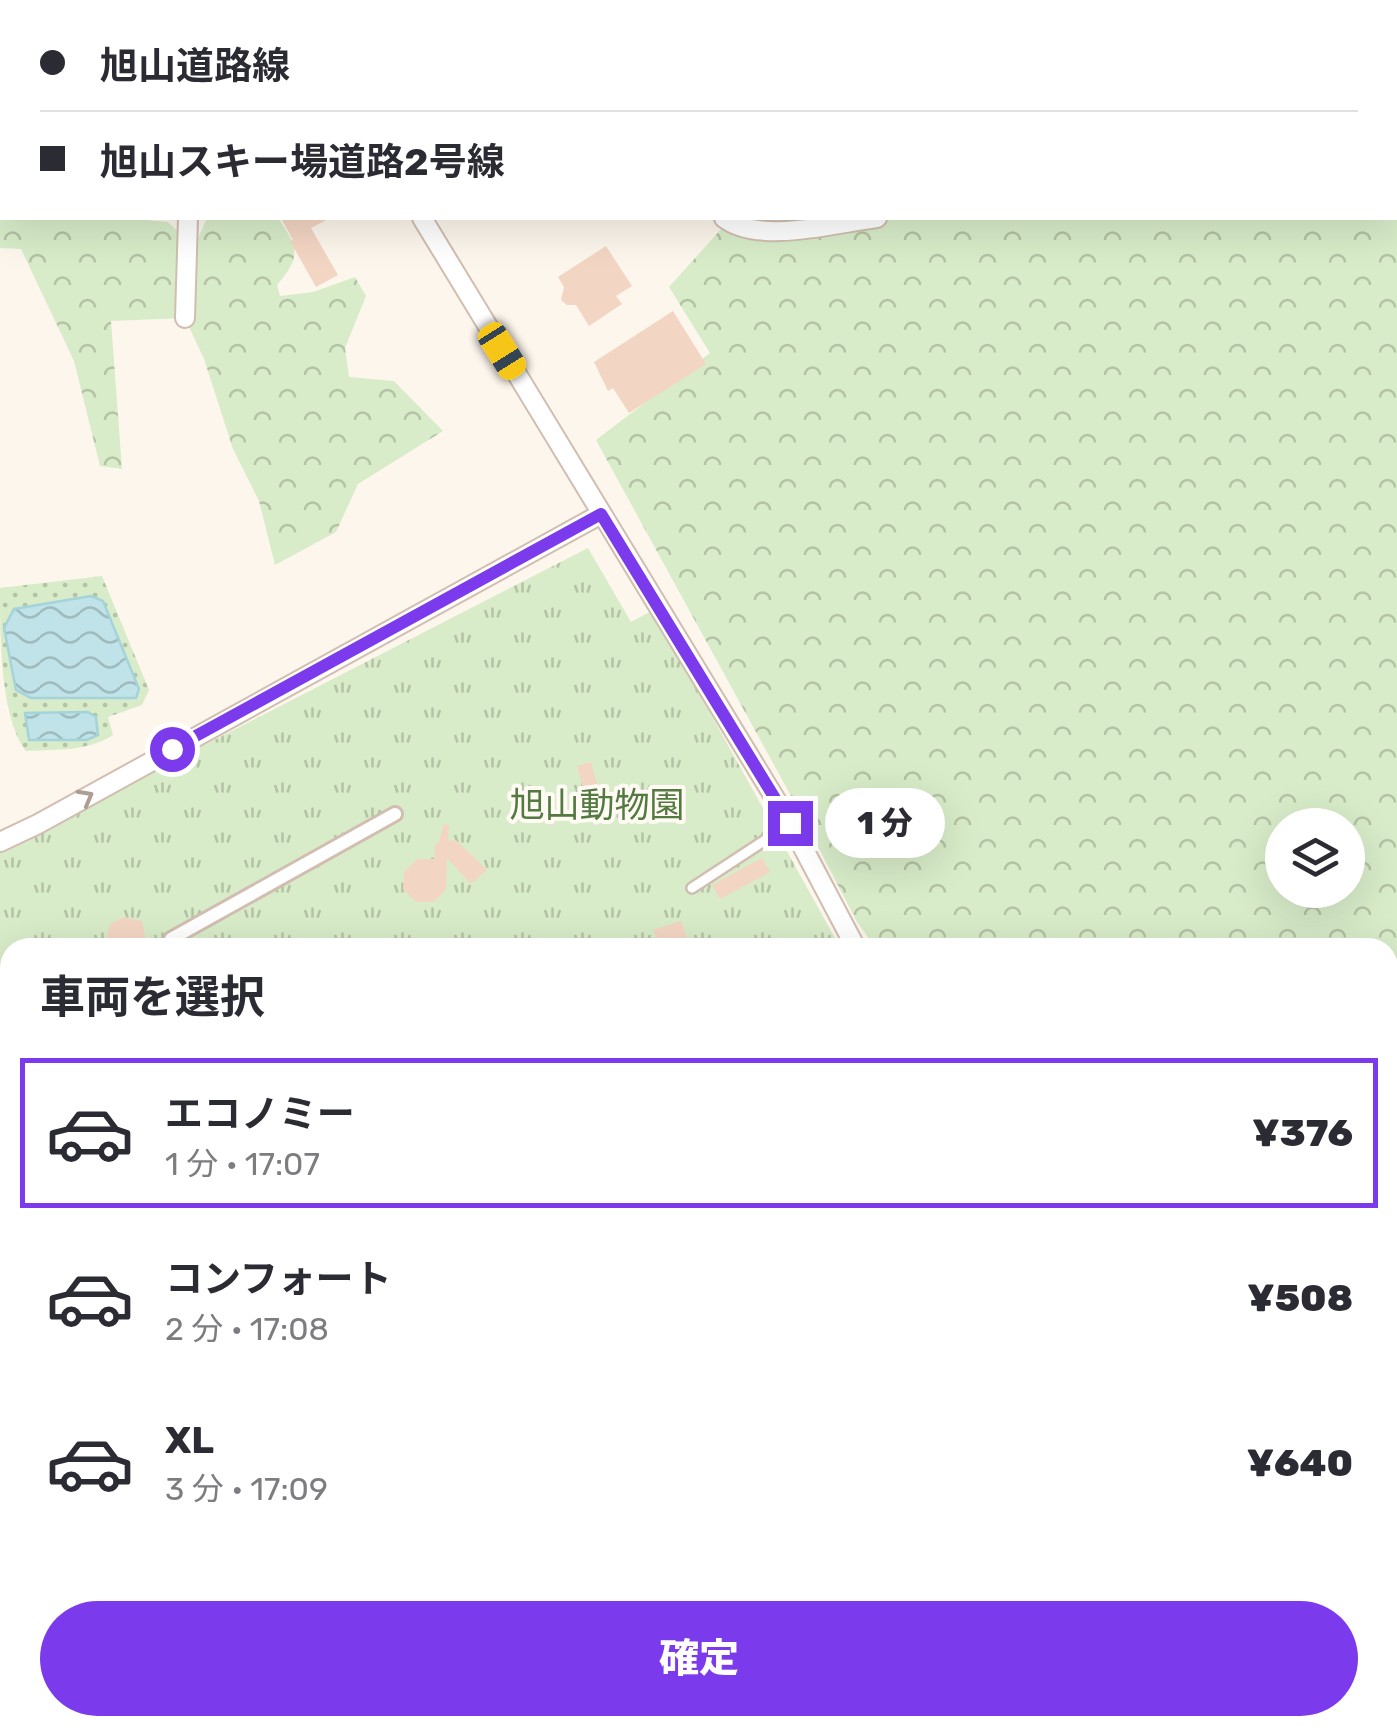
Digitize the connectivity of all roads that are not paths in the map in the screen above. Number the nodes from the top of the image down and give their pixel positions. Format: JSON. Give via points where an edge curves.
{"nodes":[{"id":1,"x":188,"y":220,"type":"edge"},
{"id":2,"x":423,"y":220,"type":"edge"},
{"id":3,"x":727,"y":220,"type":"edge"},
{"id":4,"x":861,"y":220,"type":"edge"},
{"id":5,"x":185,"y":318,"type":"dead end"},
{"id":6,"x":601,"y":514,"type":"junction"},
{"id":7,"x":395,"y":814,"type":"dead end"},
{"id":8,"x":790,"y":823,"type":"junction"},
{"id":9,"x":0,"y":842,"type":"edge"},
{"id":10,"x":692,"y":888,"type":"dead end"},
{"id":11,"x":170,"y":938,"type":"dead end"},
{"id":12,"x":851,"y":938,"type":"edge"}],
"edges":[{"from":1,"to":5,"type":"street"},
{"from":2,"to":6,"type":"street"},
{"from":3,"to":4,"type":"street","via":[[764,232]]},
{"from":6,"to":8,"type":"street"},
{"from":9,"to":6,"type":"street","one_way":true},
{"from":7,"to":11,"type":"street"},
{"from":8,"to":10,"type":"lane"},
{"from":8,"to":12,"type":"street"}]}
